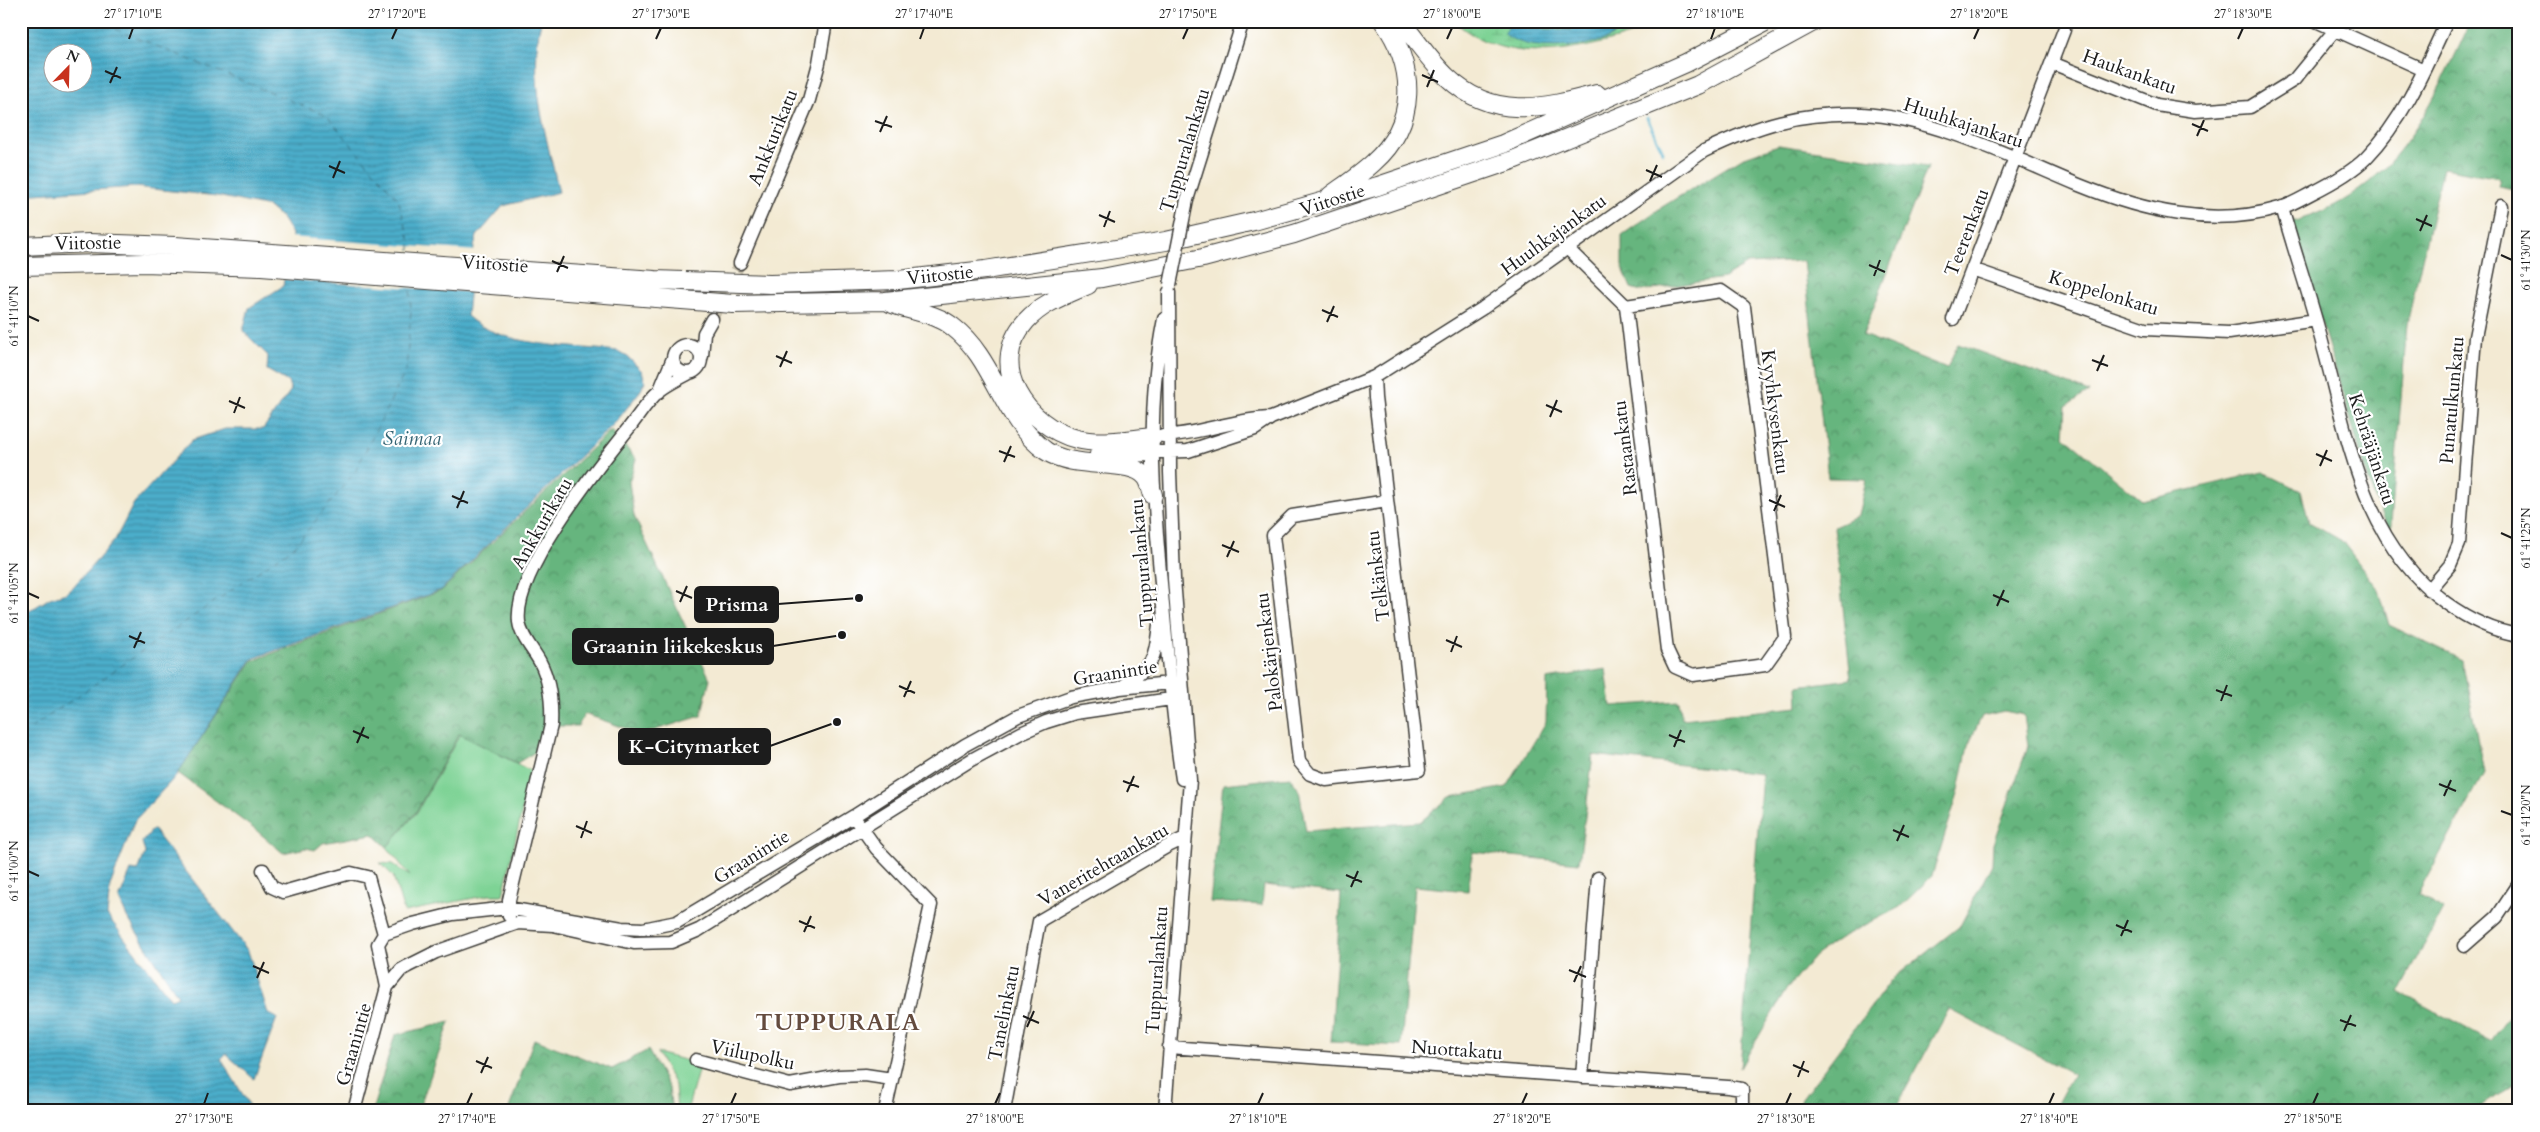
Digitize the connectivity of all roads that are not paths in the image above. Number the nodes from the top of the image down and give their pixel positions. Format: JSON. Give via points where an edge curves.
{"nodes":[{"id":1,"x":826,"y":21,"type":"edge"},
{"id":2,"x":1243,"y":21,"type":"edge"},
{"id":3,"x":1383,"y":21,"type":"edge"},
{"id":4,"x":1402,"y":21,"type":"edge"},
{"id":5,"x":1767,"y":21,"type":"edge"},
{"id":6,"x":1816,"y":21,"type":"edge"},
{"id":7,"x":2316,"y":21,"type":"edge"},
{"id":8,"x":2447,"y":21,"type":"edge"},
{"id":9,"x":2337,"y":26,"type":"edge"},
{"id":10,"x":2064,"y":30,"type":"dead end"},
{"id":11,"x":2052,"y":62,"type":"junction"},
{"id":12,"x":2424,"y":70,"type":"junction"},
{"id":13,"x":1646,"y":81,"type":"junction"},
{"id":14,"x":2016,"y":158,"type":"junction"},
{"id":15,"x":1323,"y":202,"type":"junction"},
{"id":16,"x":2501,"y":206,"type":"dead end"},
{"id":17,"x":2282,"y":208,"type":"junction"},
{"id":18,"x":21,"y":246,"type":"edge"},
{"id":19,"x":1567,"y":248,"type":"junction"},
{"id":20,"x":261,"y":259,"type":"junction"},
{"id":21,"x":740,"y":263,"type":"tunnel mouth"},
{"id":22,"x":21,"y":266,"type":"edge"},
{"id":23,"x":1972,"y":269,"type":"junction"},
{"id":24,"x":500,"y":277,"type":"junction"},
{"id":25,"x":1102,"y":278,"type":"junction"},
{"id":26,"x":885,"y":301,"type":"junction"},
{"id":27,"x":1626,"y":306,"type":"junction"},
{"id":28,"x":712,"y":319,"type":"tunnel mouth"},
{"id":29,"x":1953,"y":319,"type":"dead end"},
{"id":30,"x":2316,"y":320,"type":"junction"},
{"id":31,"x":704,"y":333,"type":"junction"},
{"id":32,"x":684,"y":345,"type":"junction"},
{"id":33,"x":702,"y":356,"type":"junction"},
{"id":34,"x":673,"y":358,"type":"junction"},
{"id":35,"x":689,"y":373,"type":"junction"},
{"id":36,"x":1374,"y":377,"type":"junction"},
{"id":37,"x":659,"y":392,"type":"junction"},
{"id":38,"x":1008,"y":408,"type":"junction"},
{"id":39,"x":1271,"y":418,"type":"junction"},
{"id":40,"x":1158,"y":442,"type":"junction"},
{"id":41,"x":1170,"y":451,"type":"junction"},
{"id":42,"x":1153,"y":495,"type":"junction"},
{"id":43,"x":1387,"y":501,"type":"junction"},
{"id":44,"x":2429,"y":590,"type":"junction"},
{"id":45,"x":1162,"y":600,"type":"junction"},
{"id":46,"x":2519,"y":635,"type":"edge"},
{"id":47,"x":1675,"y":667,"type":"joint"},
{"id":48,"x":1170,"y":683,"type":"junction"},
{"id":49,"x":1120,"y":688,"type":"junction"},
{"id":50,"x":1182,"y":690,"type":"junction"},
{"id":51,"x":1171,"y":699,"type":"junction"},
{"id":52,"x":1419,"y":770,"type":"joint"},
{"id":53,"x":854,"y":816,"type":"junction"},
{"id":54,"x":861,"y":827,"type":"junction"},
{"id":55,"x":1186,"y":836,"type":"junction"},
{"id":56,"x":263,"y":870,"type":"dead end"},
{"id":57,"x":1598,"y":878,"type":"dead end"},
{"id":58,"x":2519,"y":884,"type":"edge"},
{"id":59,"x":508,"y":908,"type":"junction"},
{"id":60,"x":1039,"y":921,"type":"joint"},
{"id":61,"x":510,"y":925,"type":"junction"},
{"id":62,"x":384,"y":934,"type":"junction"},
{"id":63,"x":2464,"y":946,"type":"dead end"},
{"id":64,"x":387,"y":987,"type":"junction"},
{"id":65,"x":1169,"y":1047,"type":"junction"},
{"id":66,"x":696,"y":1060,"type":"dead end"},
{"id":67,"x":1582,"y":1077,"type":"junction"},
{"id":68,"x":892,"y":1079,"type":"junction"},
{"id":69,"x":354,"y":1111,"type":"edge"},
{"id":70,"x":885,"y":1111,"type":"edge"},
{"id":71,"x":1004,"y":1111,"type":"edge"},
{"id":72,"x":1165,"y":1111,"type":"edge"},
{"id":73,"x":1742,"y":1111,"type":"edge"}],
"edges":[{"from":1,"to":21,"type":"street","name":"Ankkurikatu","via":[[809,100]]},
{"from":2,"to":40,"type":"street","name":"Tuppuralankatu","bridge":true,"via":[[1187,200],[1157,354]]},
{"from":3,"to":15,"type":"highway","via":[[1405,62],[1408,84],[1400,127],[1374,162]]},
{"from":4,"to":13,"type":"highway","via":[[1460,89],[1473,98],[1502,106],[1557,105]]},
{"from":5,"to":13,"type":"highway","name":"Viitostie"},
{"from":6,"to":25,"type":"highway","name":"Viitostie","via":[[1698,85],[1513,160],[1294,234],[1203,258]]},
{"from":7,"to":9,"type":"street"},
{"from":8,"to":12,"type":"street","name":"Huuhkajankatu"},
{"from":9,"to":11,"type":"street","name":"Haukankatu","via":[[2294,80],[2250,107],[2195,111],[2157,105]]},
{"from":9,"to":12,"type":"street"},
{"from":10,"to":11,"type":"street","name":"Teerenkatu"},
{"from":11,"to":14,"type":"street","name":"Teerenkatu"},
{"from":12,"to":17,"type":"street","name":"Huuhkajankatu","via":[[2394,122],[2366,158],[2324,187]]},
{"from":13,"to":15,"type":"highway","name":"Viitostie","via":[[1503,144]]},
{"from":14,"to":17,"type":"street","name":"Huuhkajankatu","via":[[2082,186],[2142,207],[2178,215],[2215,218]]},
{"from":14,"to":19,"type":"street","name":"Huuhkajankatu","via":[[1903,120],[1864,114],[1822,114],[1786,119],[1743,132],[1704,150]]},
{"from":14,"to":23,"type":"street","name":"Teerenkatu"},
{"from":15,"to":24,"type":"highway","name":"Viitostie","via":[[1166,241],[985,270],[898,280],[770,284]]},
{"from":16,"to":44,"type":"street","name":"Punatulkunkatu","via":[[2474,337],[2459,544],[2450,565]]},
{"from":17,"to":30,"type":"street","name":"Kehrääjänkatu"},
{"from":18,"to":20,"type":"highway","name":"Viitostie","via":[[89,243]]},
{"from":19,"to":27,"type":"street"},
{"from":19,"to":36,"type":"street","name":"Huuhkajankatu","via":[[1483,308]]},
{"from":20,"to":22,"type":"highway","name":"Viitostie"},
{"from":20,"to":24,"type":"highway","name":"Viitostie"},
{"from":23,"to":29,"type":"street","name":"Teerenkatu"},
{"from":23,"to":30,"type":"street","name":"Koppelonkatu","via":[[2146,329],[2229,333]]},
{"from":24,"to":26,"type":"highway","name":"Viitostie","via":[[733,304]]},
{"from":25,"to":26,"type":"highway","name":"Viitostie"},
{"from":25,"to":40,"type":"highway","via":[[1039,308],[1017,332],[1011,351],[1010,372],[1016,391],[1025,407],[1060,433],[1080,439]]},
{"from":26,"to":38,"type":"highway","via":[[953,326],[976,352]]},
{"from":27,"to":47,"type":"street","name":"Rastaankatu","via":[[1667,650]]},
{"from":27,"to":47,"type":"street","name":"Kyyhkysenkatu","via":[[1721,291],[1744,307],[1785,637],[1765,665],[1693,675]]},
{"from":28,"to":31,"type":"street"},
{"from":30,"to":44,"type":"street","name":"Kehrääjänkatu","via":[[2363,491],[2383,535],[2409,571]]},
{"from":31,"to":32,"type":"street"},
{"from":31,"to":33,"type":"street"},
{"from":32,"to":33,"type":"street","via":[[697,348]]},
{"from":32,"to":34,"type":"street","via":[[676,349]]},
{"from":33,"to":35,"type":"street","via":[[699,368]]},
{"from":34,"to":35,"type":"street","via":[[676,367]]},
{"from":34,"to":37,"type":"street","name":"Ankkurikatu"},
{"from":35,"to":37,"type":"street","name":"Ankkurikatu"},
{"from":36,"to":39,"type":"street","name":"Huuhkajankatu"},
{"from":36,"to":43,"type":"street","name":"Telkänkatu"},
{"from":37,"to":59,"type":"street","name":"Ankkurikatu","via":[[580,490],[532,571],[522,600],[519,621],[522,632],[541,663],[552,703]]},
{"from":38,"to":40,"type":"highway","via":[[1039,435],[1061,448],[1090,454]]},
{"from":38,"to":42,"type":"highway","via":[[1029,436],[1047,452],[1069,462],[1135,468],[1145,476]]},
{"from":39,"to":40,"type":"street","name":"Huuhkajankatu","via":[[1250,419]]},
{"from":39,"to":41,"type":"street","name":"Huuhkajankatu","via":[[1255,429],[1188,451]]},
{"from":40,"to":41,"type":"street","name":"Huuhkajankatu"},
{"from":40,"to":41,"type":"street","name":"Tuppuralankatu"},
{"from":40,"to":42,"type":"street","name":"Tuppuralankatu"},
{"from":41,"to":50,"type":"street","name":"Tuppuralankatu"},
{"from":42,"to":45,"type":"street","name":"Tuppuralankatu"},
{"from":43,"to":52,"type":"street","name":"Telkänkatu"},
{"from":43,"to":52,"type":"street","name":"Palokärjenkatu","via":[[1292,516],[1273,535],[1299,761],[1310,774],[1326,780]]},
{"from":44,"to":46,"type":"street","name":"Kehrääjänkatu","via":[[2462,614],[2486,626]]},
{"from":45,"to":48,"type":"street","name":"Tuppuralankatu"},
{"from":45,"to":49,"type":"street","via":[[1153,660],[1142,674]]},
{"from":48,"to":49,"type":"street","name":"Graanintie"},
{"from":48,"to":50,"type":"street","name":"Graanintie"},
{"from":48,"to":51,"type":"street","name":"Tuppuralankatu"},
{"from":49,"to":53,"type":"street","name":"Graanintie","via":[[1071,697],[1018,716],[964,745]]},
{"from":50,"to":51,"type":"street","name":"Graanintie"},
{"from":50,"to":55,"type":"street","name":"Tuppuralankatu","via":[[1190,780]]},
{"from":51,"to":54,"type":"street","name":"Graanintie","via":[[1099,708],[1046,722],[971,760]]},
{"from":51,"to":55,"type":"street","name":"Tuppuralankatu","via":[[1183,782]]},
{"from":53,"to":54,"type":"street"},
{"from":53,"to":59,"type":"street","name":"Graanintie","via":[[677,922],[643,930]]},
{"from":54,"to":61,"type":"street","name":"Graanintie","via":[[699,930],[670,942],[634,943],[554,925]]},
{"from":54,"to":68,"type":"street","via":[[876,848],[932,905]]},
{"from":55,"to":60,"type":"street","name":"Vaneritehtaankatu"},
{"from":55,"to":65,"type":"street","name":"Tuppuralankatu"},
{"from":56,"to":62,"type":"street","via":[[272,887],[283,892],[351,873],[368,877]]},
{"from":57,"to":67,"type":"street"},
{"from":58,"to":63,"type":"street","via":[[2497,917]]},
{"from":59,"to":61,"type":"street","name":"Ankkurikatu"},
{"from":59,"to":62,"type":"street","name":"Graanintie","via":[[453,914]]},
{"from":60,"to":71,"type":"street","name":"Tanelinkatu"},
{"from":61,"to":64,"type":"street","name":"Graanintie","via":[[436,952],[408,966]]},
{"from":62,"to":64,"type":"street","name":"Graanintie","via":[[378,944]]},
{"from":64,"to":69,"type":"street","name":"Graanintie"},
{"from":65,"to":67,"type":"street","name":"Nuottakatu"},
{"from":65,"to":72,"type":"street","name":"Tuppuralankatu"},
{"from":66,"to":68,"type":"street","name":"Viilupolku","via":[[790,1085],[864,1074]]},
{"from":67,"to":73,"type":"street","name":"Nuottakatu","via":[[1742,1089]]},
{"from":68,"to":70,"type":"street"}]}
